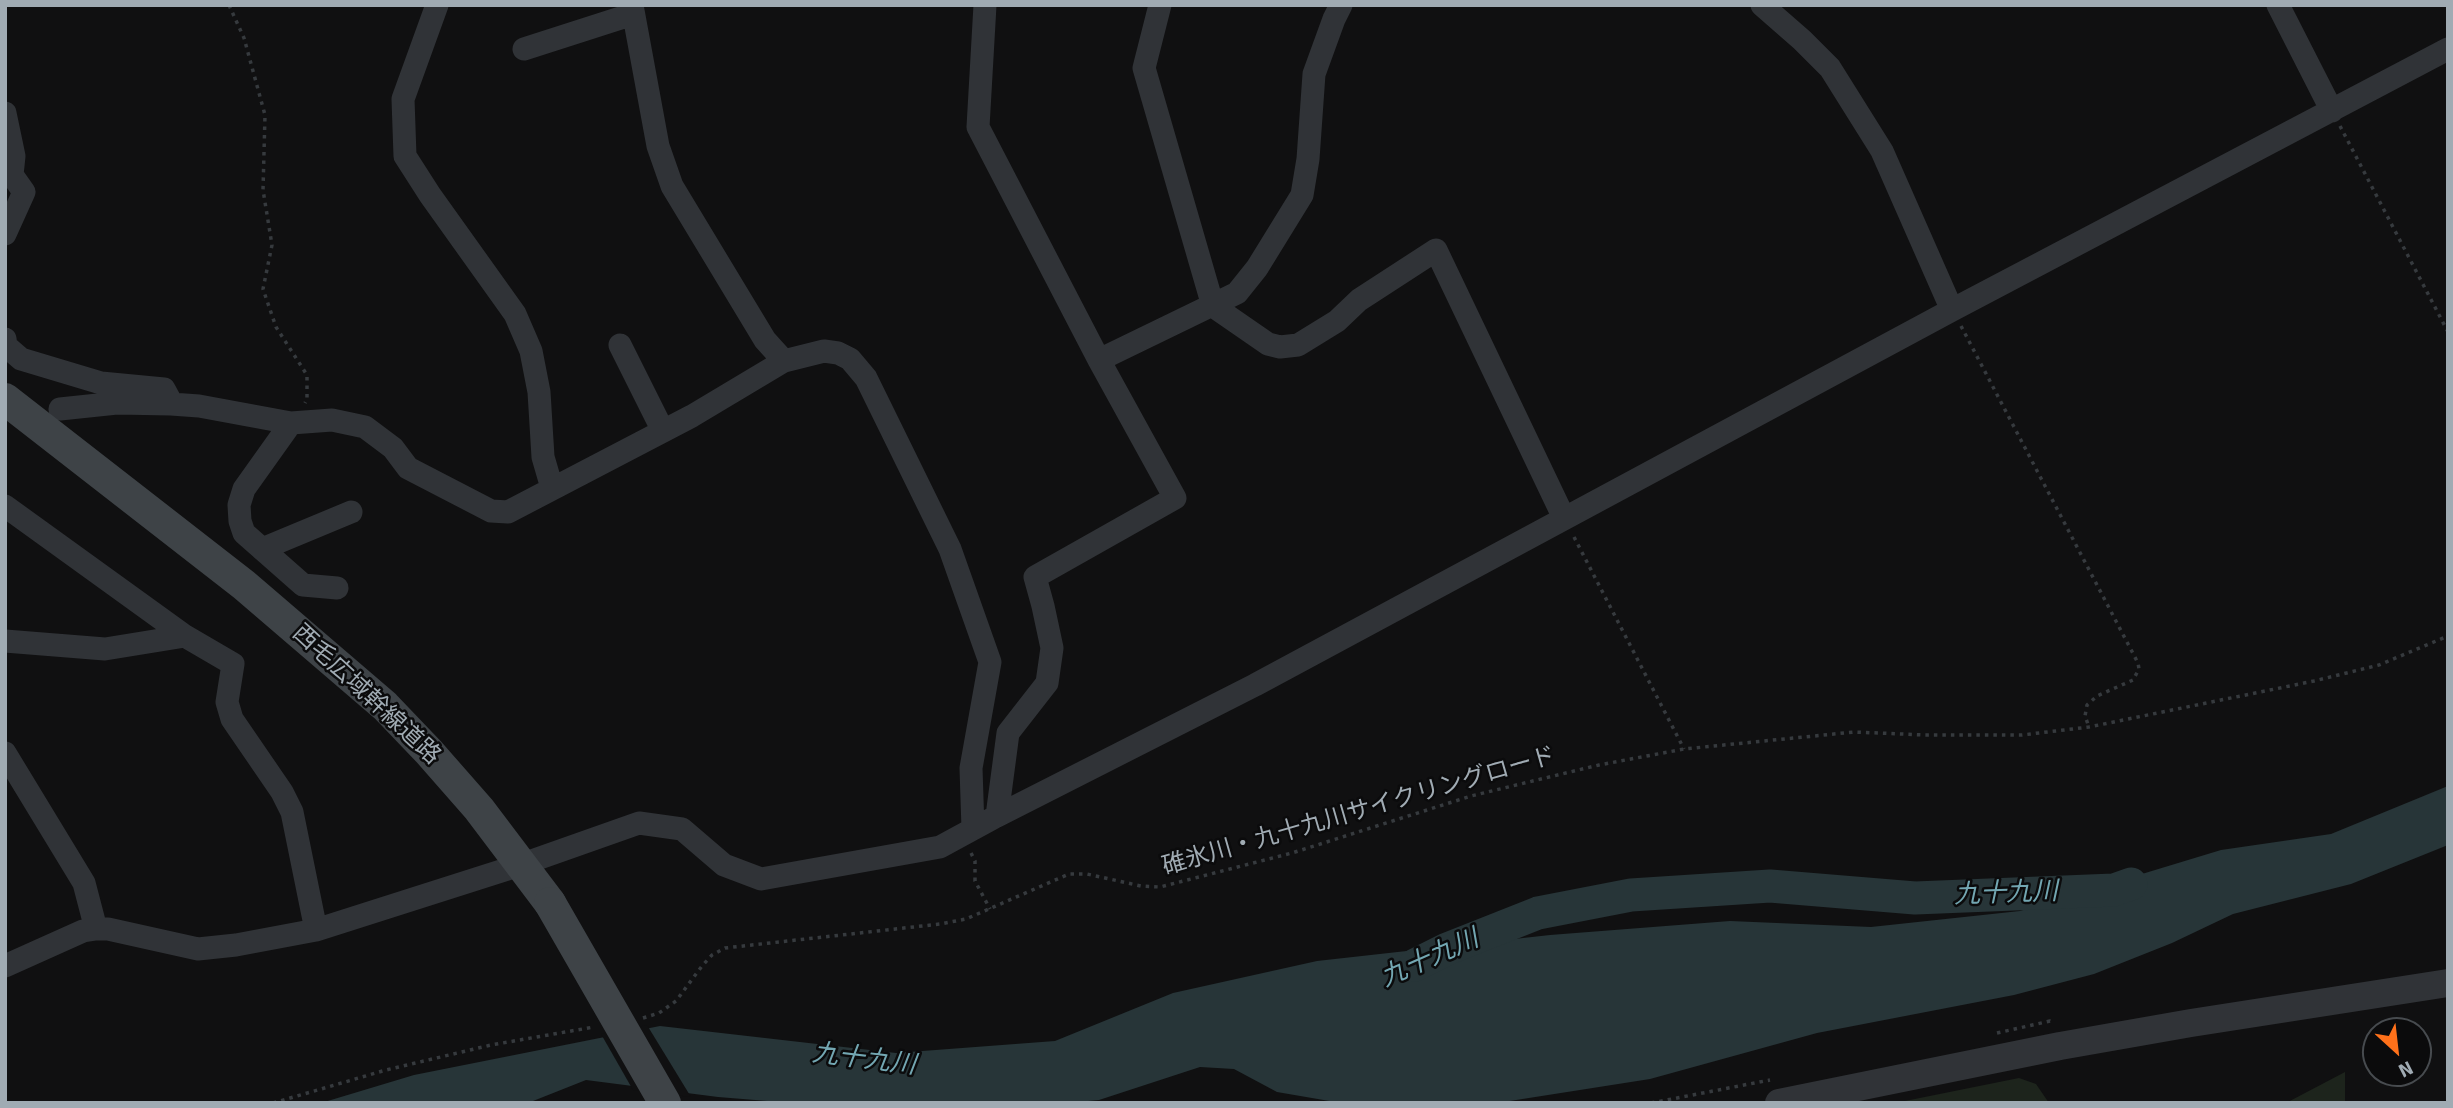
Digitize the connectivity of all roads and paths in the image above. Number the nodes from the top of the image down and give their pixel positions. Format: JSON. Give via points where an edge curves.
{"nodes":[{"id":1,"x":229,"y":5,"type":"edge"},
{"id":2,"x":436,"y":5,"type":"edge"},
{"id":3,"x":985,"y":5,"type":"edge"},
{"id":4,"x":1160,"y":5,"type":"edge"},
{"id":5,"x":1341,"y":5,"type":"edge"},
{"id":6,"x":1762,"y":5,"type":"edge"},
{"id":7,"x":2278,"y":5,"type":"edge"},
{"id":8,"x":633,"y":9,"type":"edge"},
{"id":9,"x":524,"y":49,"type":"dead end"},
{"id":10,"x":2448,"y":49,"type":"edge"},
{"id":11,"x":2332,"y":111,"type":"junction"},
{"id":12,"x":5,"y":113,"type":"edge"},
{"id":13,"x":8,"y":177,"type":"edge"},
{"id":14,"x":5,"y":234,"type":"edge"},
{"id":15,"x":1213,"y":306,"type":"junction"},
{"id":16,"x":1952,"y":310,"type":"junction"},
{"id":17,"x":2448,"y":332,"type":"edge"},
{"id":18,"x":5,"y":339,"type":"edge"},
{"id":19,"x":620,"y":345,"type":"dead end"},
{"id":20,"x":1099,"y":360,"type":"junction"},
{"id":21,"x":784,"y":361,"type":"junction"},
{"id":22,"x":5,"y":399,"type":"edge"},
{"id":23,"x":171,"y":404,"type":"junction"},
{"id":24,"x":60,"y":409,"type":"dead end"},
{"id":25,"x":291,"y":423,"type":"junction"},
{"id":26,"x":663,"y":431,"type":"junction"},
{"id":27,"x":552,"y":488,"type":"junction"},
{"id":28,"x":5,"y":506,"type":"edge"},
{"id":29,"x":351,"y":512,"type":"dead end"},
{"id":30,"x":1564,"y":518,"type":"junction"},
{"id":31,"x":262,"y":549,"type":"junction"},
{"id":32,"x":337,"y":588,"type":"dead end"},
{"id":33,"x":185,"y":636,"type":"junction"},
{"id":34,"x":2448,"y":636,"type":"edge"},
{"id":35,"x":5,"y":641,"type":"edge"},
{"id":36,"x":2089,"y":727,"type":"junction"},
{"id":37,"x":1684,"y":749,"type":"junction"},
{"id":38,"x":5,"y":753,"type":"edge"},
{"id":39,"x":997,"y":816,"type":"junction"},
{"id":40,"x":968,"y":832,"type":"junction"},
{"id":41,"x":520,"y":866,"type":"junction"},
{"id":42,"x":990,"y":909,"type":"junction"},
{"id":43,"x":96,"y":929,"type":"junction"},
{"id":44,"x":316,"y":930,"type":"junction"},
{"id":45,"x":5,"y":966,"type":"edge"},
{"id":46,"x":2448,"y":983,"type":"edge"},
{"id":47,"x":637,"y":1019,"type":"dead end"},
{"id":48,"x":597,"y":1026,"type":"dead end"},
{"id":49,"x":273,"y":1103,"type":"edge"},
{"id":50,"x":665,"y":1103,"type":"edge"},
{"id":51,"x":1779,"y":1103,"type":"edge"}],
"edges":[{"from":1,"to":25,"type":"path","via":[[244,38],[265,115],[263,190],[272,245],[263,289],[276,327],[307,375],[307,399]]},
{"from":2,"to":27,"type":"street","via":[[403,99],[405,156],[515,314],[531,351],[543,457]]},
{"from":3,"to":20,"type":"street","via":[[978,127]]},
{"from":4,"to":15,"type":"street","via":[[1144,68]]},
{"from":5,"to":15,"type":"street","via":[[1314,74],[1302,195],[1244,285]]},
{"from":6,"to":16,"type":"street","via":[[1830,68],[1876,141]]},
{"from":7,"to":11,"type":"street"},
{"from":8,"to":9,"type":"street"},
{"from":8,"to":21,"type":"street","via":[[658,146],[672,186],[765,340]]},
{"from":10,"to":11,"type":"street"},
{"from":11,"to":16,"type":"street"},
{"from":11,"to":17,"type":"path"},
{"from":12,"to":13,"type":"street","via":[[14,156]]},
{"from":13,"to":14,"type":"street","via":[[24,191]]},
{"from":15,"to":20,"type":"street"},
{"from":15,"to":30,"type":"street","via":[[1268,344],[1298,345],[1436,250]]},
{"from":16,"to":30,"type":"street"},
{"from":16,"to":36,"type":"path","via":[[2138,663],[2133,680],[2087,705]]},
{"from":18,"to":23,"type":"street","via":[[6,346],[21,359],[100,383],[164,389]]},
{"from":19,"to":26,"type":"street"},
{"from":20,"to":39,"type":"street","via":[[1175,498],[1035,577],[1052,648],[1046,683],[1008,733]]},
{"from":21,"to":26,"type":"street"},
{"from":21,"to":40,"type":"street","via":[[824,351],[850,359],[866,378],[950,550],[990,662],[971,768]]},
{"from":22,"to":41,"type":"main road","name":"西毛広域幹線道路","via":[[244,585],[385,706],[479,809]]},
{"from":23,"to":24,"type":"street"},
{"from":23,"to":25,"type":"street"},
{"from":25,"to":27,"type":"street","via":[[331,420],[365,427],[393,448],[408,468],[491,511],[508,512]]},
{"from":25,"to":31,"type":"street","via":[[244,489],[239,505],[244,533]]},
{"from":26,"to":27,"type":"street"},
{"from":28,"to":33,"type":"street"},
{"from":29,"to":31,"type":"street"},
{"from":30,"to":37,"type":"path"},
{"from":30,"to":39,"type":"street","via":[[1255,685]]},
{"from":31,"to":32,"type":"street","via":[[303,585]]},
{"from":33,"to":35,"type":"street","via":[[105,649]]},
{"from":33,"to":44,"type":"street","via":[[233,664],[227,702],[232,719],[292,812]]},
{"from":34,"to":36,"type":"path","name":"碓氷川・九十九川サイクリングロード","via":[[2379,664],[2314,681]]},
{"from":36,"to":37,"type":"path","name":"碓氷川・九十九川サイクリングロード","via":[[2021,735],[1854,732]]},
{"from":37,"to":42,"type":"path","name":"碓氷川・九十九川サイクリングロード","via":[[1496,789],[1185,882],[1141,886],[1069,874]]},
{"from":38,"to":43,"type":"street","via":[[84,883]]},
{"from":39,"to":40,"type":"street"},
{"from":40,"to":41,"type":"street","via":[[940,848],[761,879],[724,865],[682,829],[639,823]]},
{"from":40,"to":42,"type":"path","via":[[975,881]]},
{"from":41,"to":44,"type":"street"},
{"from":41,"to":50,"type":"main road","name":"西毛広域幹線道路","bridge":true,"via":[[550,903]]},
{"from":42,"to":47,"type":"path","name":"碓氷川・九十九川サイクリングロード","via":[[940,924],[725,948],[712,955],[676,1001],[659,1013]]},
{"from":43,"to":44,"type":"street","via":[[198,949]]},
{"from":43,"to":45,"type":"street"},
{"from":46,"to":51,"type":"street","via":[[2060,1046]]},
{"from":48,"to":49,"type":"path","via":[[491,1045]]}]}
